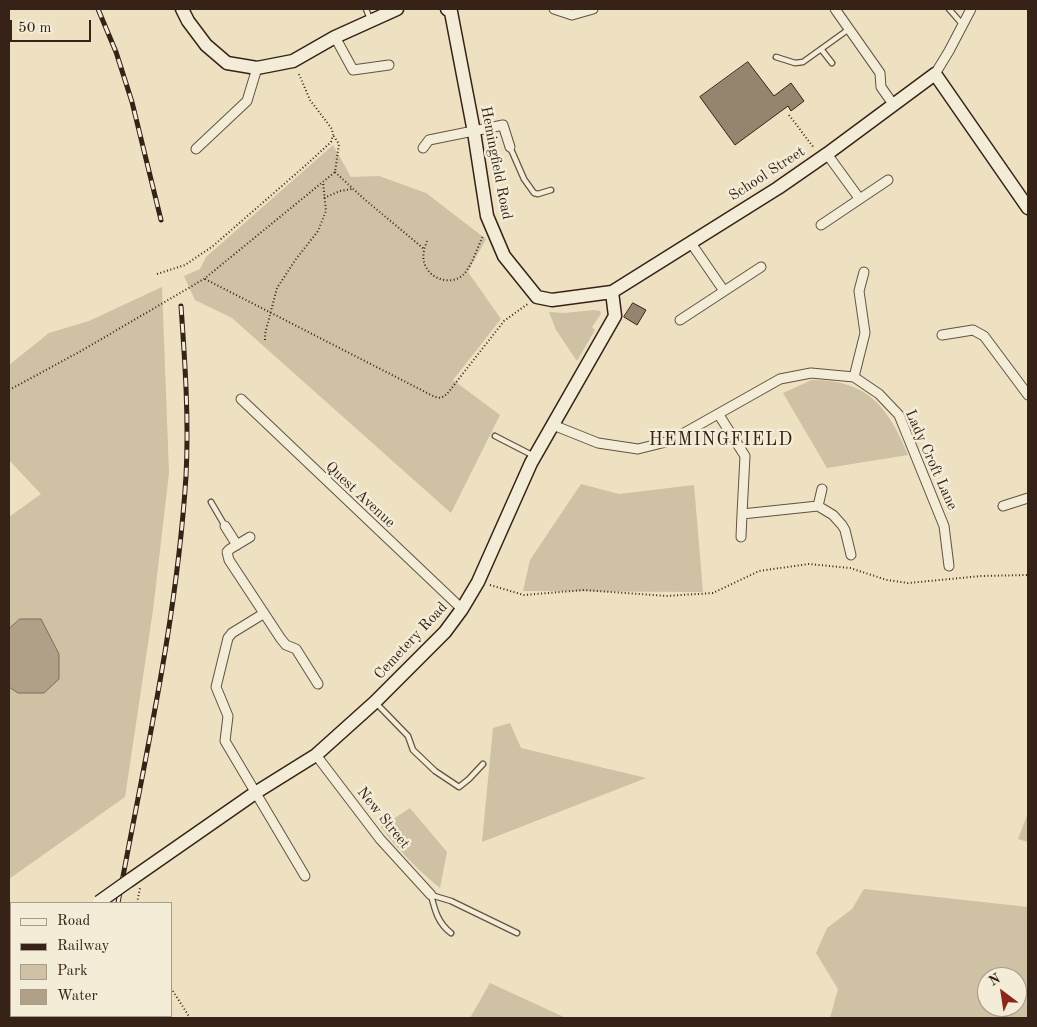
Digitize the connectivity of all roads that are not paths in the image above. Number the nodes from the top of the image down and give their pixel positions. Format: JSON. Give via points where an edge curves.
{"nodes":[{"id":1,"x":182,"y":9,"type":"edge"},
{"id":2,"x":397,"y":9,"type":"edge"},
{"id":3,"x":554,"y":9,"type":"edge"},
{"id":4,"x":593,"y":9,"type":"edge"},
{"id":5,"x":835,"y":9,"type":"edge"},
{"id":6,"x":949,"y":9,"type":"edge"},
{"id":7,"x":971,"y":9,"type":"edge"},
{"id":8,"x":452,"y":10,"type":"edge"},
{"id":9,"x":369,"y":15,"type":"edge"},
{"id":10,"x":963,"y":25,"type":"junction"},
{"id":11,"x":849,"y":29,"type":"junction"},
{"id":12,"x":335,"y":37,"type":"junction"},
{"id":13,"x":821,"y":49,"type":"junction"},
{"id":14,"x":776,"y":57,"type":"dead end"},
{"id":15,"x":832,"y":63,"type":"dead end"},
{"id":16,"x":389,"y":64,"type":"dead end"},
{"id":17,"x":257,"y":68,"type":"junction"},
{"id":18,"x":935,"y":74,"type":"junction"},
{"id":19,"x":893,"y":104,"type":"junction"},
{"id":20,"x":474,"y":132,"type":"junction"},
{"id":21,"x":510,"y":147,"type":"joint"},
{"id":22,"x":422,"y":148,"type":"dead end"},
{"id":23,"x":196,"y":149,"type":"dead end"},
{"id":24,"x":824,"y":156,"type":"junction"},
{"id":25,"x":888,"y":180,"type":"dead end"},
{"id":26,"x":551,"y":190,"type":"dead end"},
{"id":27,"x":859,"y":198,"type":"junction"},
{"id":28,"x":1028,"y":208,"type":"edge"},
{"id":29,"x":821,"y":224,"type":"dead end"},
{"id":30,"x":691,"y":243,"type":"junction"},
{"id":31,"x":761,"y":266,"type":"dead end"},
{"id":32,"x":864,"y":272,"type":"dead end"},
{"id":33,"x":724,"y":291,"type":"junction"},
{"id":34,"x":612,"y":292,"type":"junction"},
{"id":35,"x":680,"y":320,"type":"dead end"},
{"id":36,"x":942,"y":335,"type":"dead end"},
{"id":37,"x":854,"y":377,"type":"junction"},
{"id":38,"x":1028,"y":395,"type":"edge"},
{"id":39,"x":240,"y":399,"type":"dead end"},
{"id":40,"x":719,"y":414,"type":"junction"},
{"id":41,"x":553,"y":425,"type":"junction"},
{"id":42,"x":495,"y":436,"type":"dead end"},
{"id":43,"x":535,"y":456,"type":"junction"},
{"id":44,"x":822,"y":489,"type":"dead end"},
{"id":45,"x":1028,"y":498,"type":"edge"},
{"id":46,"x":210,"y":502,"type":"dead end"},
{"id":47,"x":818,"y":506,"type":"junction"},
{"id":48,"x":1003,"y":506,"type":"dead end"},
{"id":49,"x":742,"y":514,"type":"junction"},
{"id":50,"x":225,"y":526,"type":"joint"},
{"id":51,"x":250,"y":537,"type":"dead end"},
{"id":52,"x":741,"y":537,"type":"dead end"},
{"id":53,"x":237,"y":545,"type":"junction"},
{"id":54,"x":851,"y":555,"type":"dead end"},
{"id":55,"x":949,"y":566,"type":"dead end"},
{"id":56,"x":462,"y":609,"type":"junction"},
{"id":57,"x":263,"y":614,"type":"junction"},
{"id":58,"x":318,"y":684,"type":"dead end"},
{"id":59,"x":375,"y":702,"type":"junction"},
{"id":60,"x":316,"y":756,"type":"junction"},
{"id":61,"x":482,"y":764,"type":"dead end"},
{"id":62,"x":255,"y":792,"type":"junction"},
{"id":63,"x":305,"y":876,"type":"dead end"},
{"id":64,"x":431,"y":896,"type":"junction"},
{"id":65,"x":99,"y":902,"type":"edge"},
{"id":66,"x":451,"y":933,"type":"dead end"},
{"id":67,"x":517,"y":933,"type":"dead end"}],
"edges":[{"from":1,"to":17,"type":"street","via":[[206,45],[227,63]]},
{"from":2,"to":9,"type":"street"},
{"from":3,"to":4,"type":"street","via":[[572,15]]},
{"from":5,"to":11,"type":"street"},
{"from":6,"to":10,"type":"lane"},
{"from":7,"to":10,"type":"street"},
{"from":8,"to":20,"type":"street","name":"Hemingfield Road"},
{"from":9,"to":12,"type":"street"},
{"from":10,"to":18,"type":"street"},
{"from":11,"to":13,"type":"lane"},
{"from":11,"to":19,"type":"street","via":[[880,73],[881,87]]},
{"from":12,"to":16,"type":"street","via":[[354,70]]},
{"from":12,"to":17,"type":"street","via":[[293,61]]},
{"from":13,"to":14,"type":"lane","via":[[803,62],[794,63]]},
{"from":13,"to":15,"type":"lane"},
{"from":17,"to":23,"type":"street","via":[[247,101]]},
{"from":18,"to":19,"type":"street","name":"School Street"},
{"from":18,"to":28,"type":"street"},
{"from":19,"to":24,"type":"street","name":"School Street"},
{"from":20,"to":21,"type":"street","via":[[502,126]]},
{"from":20,"to":22,"type":"street","via":[[429,140]]},
{"from":20,"to":34,"type":"street","name":"Hemingfield Road","via":[[487,216],[504,256],[537,297],[552,300]]},
{"from":21,"to":26,"type":"lane","via":[[534,193]]},
{"from":24,"to":27,"type":"street"},
{"from":24,"to":30,"type":"street","name":"School Street"},
{"from":25,"to":27,"type":"street"},
{"from":27,"to":29,"type":"street"},
{"from":30,"to":33,"type":"street"},
{"from":30,"to":34,"type":"street","name":"School Street"},
{"from":31,"to":33,"type":"street"},
{"from":32,"to":37,"type":"street","via":[[859,291],[865,333]]},
{"from":33,"to":35,"type":"street"},
{"from":34,"to":41,"type":"street","name":"Cemetery Road","via":[[615,316]]},
{"from":36,"to":38,"type":"street","via":[[973,330],[984,336]]},
{"from":37,"to":40,"type":"street","name":"Lady Croft Lane","via":[[811,373],[780,379]]},
{"from":37,"to":55,"type":"street","name":"Lady Croft Lane","via":[[879,394],[899,414],[944,526]]},
{"from":39,"to":56,"type":"street","name":"Quest Avenue"},
{"from":40,"to":41,"type":"street","name":"Lady Croft Lane","via":[[670,441],[638,449],[598,443]]},
{"from":40,"to":49,"type":"street","via":[[745,456]]},
{"from":41,"to":43,"type":"street","name":"Cemetery Road"},
{"from":42,"to":43,"type":"lane"},
{"from":43,"to":56,"type":"street","name":"Cemetery Road","via":[[478,582]]},
{"from":44,"to":47,"type":"street"},
{"from":45,"to":48,"type":"street"},
{"from":46,"to":50,"type":"lane"},
{"from":47,"to":49,"type":"street"},
{"from":47,"to":54,"type":"street","via":[[833,515],[845,530]]},
{"from":49,"to":52,"type":"street"},
{"from":50,"to":53,"type":"street"},
{"from":51,"to":53,"type":"street"},
{"from":53,"to":57,"type":"street","via":[[227,552],[229,560]]},
{"from":56,"to":59,"type":"street","name":"Cemetery Road","via":[[444,632]]},
{"from":57,"to":58,"type":"street","via":[[284,643],[299,652]]},
{"from":57,"to":62,"type":"street","via":[[228,638],[216,687],[228,716],[225,742]]},
{"from":59,"to":60,"type":"street","name":"Cemetery Road"},
{"from":59,"to":61,"type":"lane","via":[[408,736],[413,750],[435,771],[459,787]]},
{"from":60,"to":62,"type":"street","name":"Cemetery Road"},
{"from":60,"to":64,"type":"street","name":"New Street","via":[[380,839]]},
{"from":62,"to":63,"type":"street"},
{"from":62,"to":65,"type":"street","name":"Cemetery Road","bridge":true},
{"from":64,"to":66,"type":"lane","via":[[442,927]]},
{"from":64,"to":67,"type":"lane","via":[[451,901]]}]}
